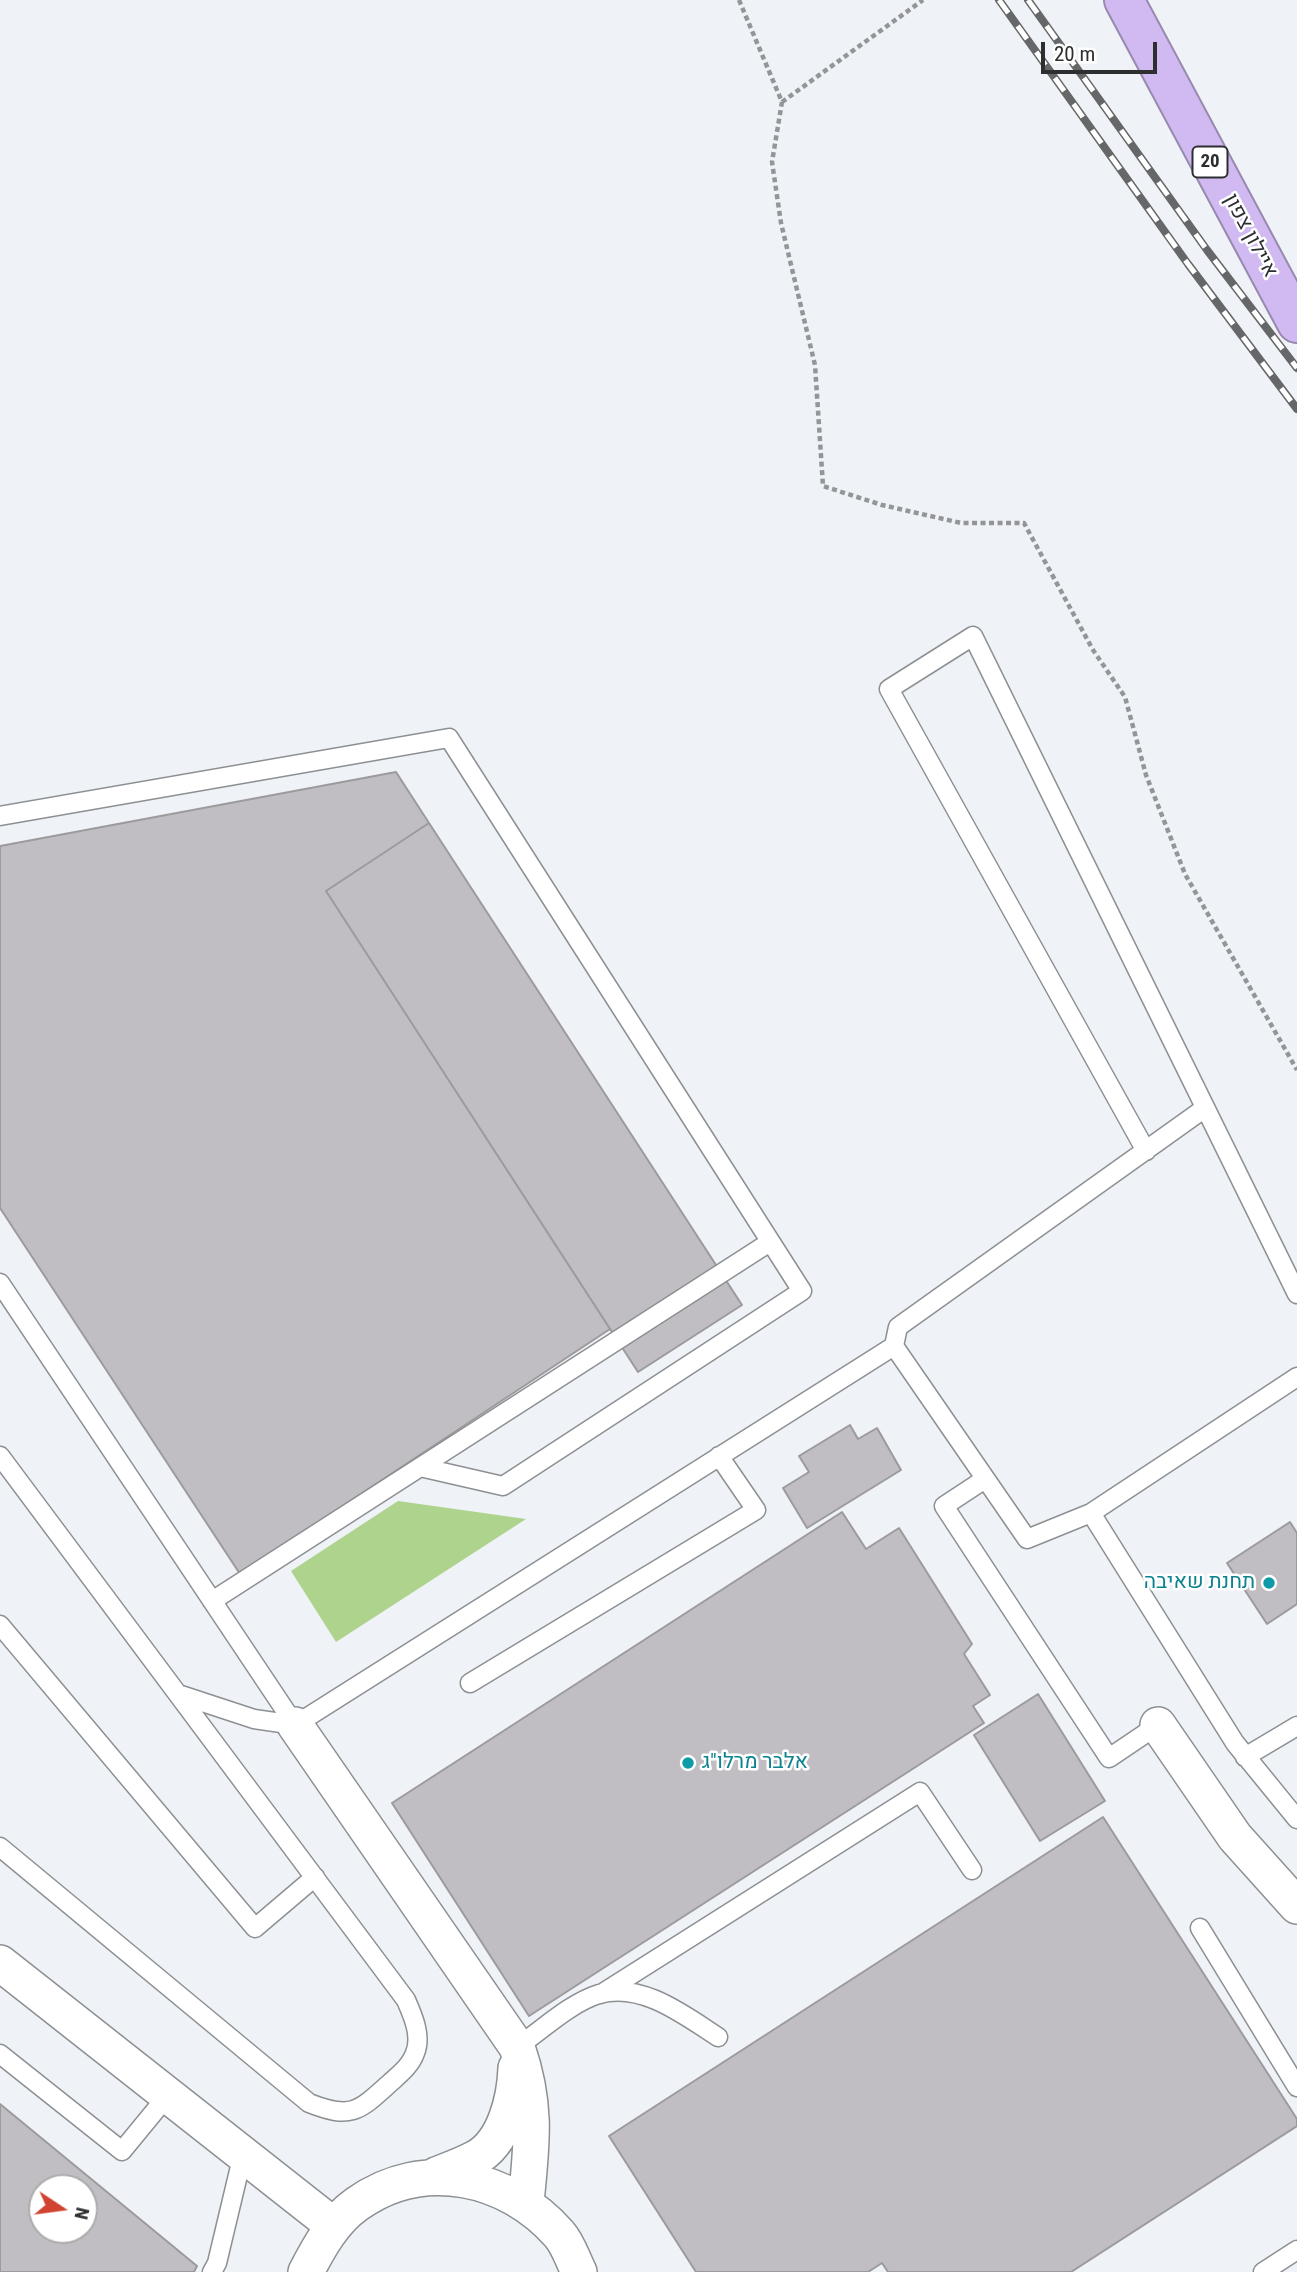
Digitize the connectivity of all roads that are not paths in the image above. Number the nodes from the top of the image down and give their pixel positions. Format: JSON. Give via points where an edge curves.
{"nodes":[{"id":1,"x":1124,"y":0,"type":"edge"},
{"id":2,"x":1297,"y":323,"type":"edge"},
{"id":3,"x":0,"y":816,"type":"edge"},
{"id":4,"x":1205,"y":1108,"type":"junction"},
{"id":5,"x":1146,"y":1151,"type":"junction"},
{"id":6,"x":770,"y":1242,"type":"junction"},
{"id":7,"x":0,"y":1283,"type":"edge"},
{"id":8,"x":1297,"y":1294,"type":"edge"},
{"id":9,"x":894,"y":1346,"type":"junction"},
{"id":10,"x":1297,"y":1377,"type":"edge"},
{"id":11,"x":0,"y":1456,"type":"edge"},
{"id":12,"x":719,"y":1457,"type":"junction"},
{"id":13,"x":420,"y":1467,"type":"junction"},
{"id":14,"x":985,"y":1479,"type":"junction"},
{"id":15,"x":1091,"y":1513,"type":"junction"},
{"id":16,"x":212,"y":1601,"type":"junction"},
{"id":17,"x":0,"y":1625,"type":"edge"},
{"id":18,"x":470,"y":1683,"type":"dead end"},
{"id":19,"x":178,"y":1694,"type":"junction"},
{"id":20,"x":295,"y":1725,"type":"junction"},
{"id":21,"x":1158,"y":1725,"type":"joint"},
{"id":22,"x":1297,"y":1726,"type":"edge"},
{"id":23,"x":1245,"y":1757,"type":"junction"},
{"id":24,"x":1297,"y":1819,"type":"edge"},
{"id":25,"x":0,"y":1847,"type":"edge"},
{"id":26,"x":972,"y":1870,"type":"dead end"},
{"id":27,"x":315,"y":1877,"type":"junction"},
{"id":28,"x":1297,"y":1906,"type":"edge"},
{"id":29,"x":1200,"y":1928,"type":"dead end"},
{"id":30,"x":0,"y":1963,"type":"edge"},
{"id":31,"x":601,"y":1994,"type":"junction"},
{"id":32,"x":718,"y":2037,"type":"dead end"},
{"id":33,"x":517,"y":2047,"type":"junction"},
{"id":34,"x":0,"y":2054,"type":"edge"},
{"id":35,"x":1297,"y":2087,"type":"edge"},
{"id":36,"x":168,"y":2095,"type":"junction"},
{"id":37,"x":243,"y":2154,"type":"junction"},
{"id":38,"x":434,"y":2176,"type":"junction"},
{"id":39,"x":526,"y":2202,"type":"junction"},
{"id":40,"x":334,"y":2226,"type":"junction"},
{"id":41,"x":1297,"y":2250,"type":"edge"},
{"id":42,"x":212,"y":2272,"type":"edge"},
{"id":43,"x":306,"y":2272,"type":"edge"},
{"id":44,"x":579,"y":2272,"type":"edge"},
{"id":45,"x":1263,"y":2272,"type":"edge"}],
"edges":[{"from":1,"to":2,"type":"highway","name":"איילון צפון","number":"20"},
{"from":3,"to":6,"type":"lane","via":[[449,738]]},
{"from":4,"to":5,"type":"lane"},
{"from":4,"to":5,"type":"lane","via":[[973,636],[889,689]]},
{"from":4,"to":8,"type":"lane"},
{"from":5,"to":9,"type":"lane","via":[[898,1327]]},
{"from":6,"to":13,"type":"lane"},
{"from":6,"to":13,"type":"lane","via":[[802,1292],[503,1486]]},
{"from":7,"to":16,"type":"lane"},
{"from":9,"to":12,"type":"lane"},
{"from":9,"to":14,"type":"lane"},
{"from":10,"to":15,"type":"lane"},
{"from":11,"to":19,"type":"lane"},
{"from":12,"to":18,"type":"lane","via":[[756,1510]]},
{"from":12,"to":20,"type":"lane"},
{"from":13,"to":16,"type":"lane"},
{"from":14,"to":15,"type":"lane","via":[[1027,1539]]},
{"from":14,"to":21,"type":"lane","via":[[944,1506],[1109,1758]]},
{"from":15,"to":23,"type":"lane"},
{"from":16,"to":20,"type":"lane"},
{"from":17,"to":27,"type":"lane","via":[[255,1928]]},
{"from":19,"to":20,"type":"lane","via":[[254,1718]]},
{"from":19,"to":27,"type":"lane"},
{"from":20,"to":33,"type":"street"},
{"from":21,"to":28,"type":"street","via":[[1235,1837]]},
{"from":22,"to":23,"type":"lane"},
{"from":23,"to":24,"type":"lane"},
{"from":25,"to":27,"type":"lane","via":[[309,2103],[333,2112],[361,2109],[404,2071],[416,2052],[416,2024],[406,2000]]},
{"from":26,"to":31,"type":"lane","via":[[920,1792]]},
{"from":29,"to":35,"type":"lane"},
{"from":30,"to":36,"type":"street"},
{"from":31,"to":32,"type":"lane","via":[[634,1993],[671,2007]]},
{"from":31,"to":33,"type":"lane"},
{"from":33,"to":38,"type":"street","via":[[515,2092],[502,2129],[479,2157]]},
{"from":33,"to":39,"type":"street","via":[[529,2080],[534,2127]]},
{"from":34,"to":36,"type":"lane","via":[[122,2151]]},
{"from":36,"to":37,"type":"street"},
{"from":37,"to":40,"type":"street"},
{"from":37,"to":42,"type":"lane"},
{"from":38,"to":39,"type":"street","via":[[482,2181]]},
{"from":38,"to":40,"type":"street","via":[[393,2185],[356,2204]]},
{"from":39,"to":44,"type":"street","via":[[561,2236]]},
{"from":40,"to":43,"type":"street"},
{"from":41,"to":45,"type":"lane"}]}
